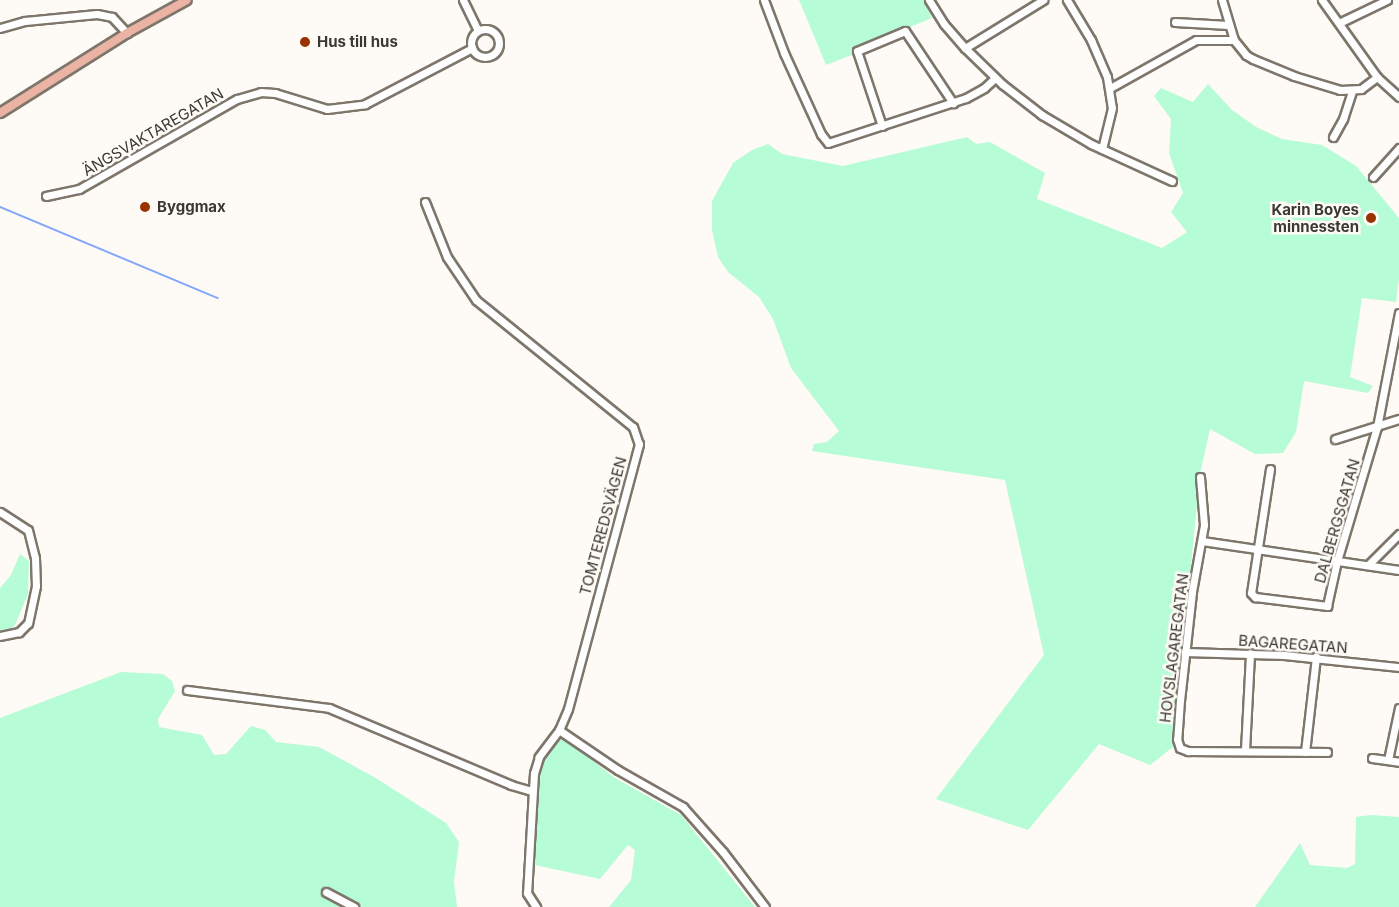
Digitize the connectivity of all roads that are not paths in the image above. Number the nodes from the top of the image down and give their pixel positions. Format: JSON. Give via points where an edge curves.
{"nodes":[{"id":1,"x":187,"y":0,"type":"edge"},
{"id":2,"x":463,"y":0,"type":"edge"},
{"id":3,"x":764,"y":0,"type":"edge"},
{"id":4,"x":929,"y":0,"type":"edge"},
{"id":5,"x":1043,"y":0,"type":"edge"},
{"id":6,"x":1067,"y":0,"type":"edge"},
{"id":7,"x":1222,"y":0,"type":"edge"},
{"id":8,"x":1322,"y":0,"type":"edge"},
{"id":9,"x":1387,"y":0,"type":"edge"},
{"id":10,"x":1174,"y":22,"type":"dead end"},
{"id":11,"x":1341,"y":22,"type":"junction"},
{"id":12,"x":1228,"y":25,"type":"junction"},
{"id":13,"x":0,"y":28,"type":"edge"},
{"id":14,"x":478,"y":31,"type":"junction"},
{"id":15,"x":127,"y":33,"type":"junction"},
{"id":16,"x":1234,"y":40,"type":"junction"},
{"id":17,"x":472,"y":48,"type":"junction"},
{"id":18,"x":965,"y":48,"type":"junction"},
{"id":19,"x":1377,"y":77,"type":"junction"},
{"id":20,"x":995,"y":78,"type":"junction"},
{"id":21,"x":1110,"y":88,"type":"junction"},
{"id":22,"x":1352,"y":91,"type":"junction"},
{"id":23,"x":1399,"y":97,"type":"edge"},
{"id":24,"x":953,"y":103,"type":"junction"},
{"id":25,"x":0,"y":113,"type":"edge"},
{"id":26,"x":882,"y":126,"type":"junction"},
{"id":27,"x":1333,"y":137,"type":"dead end"},
{"id":28,"x":1399,"y":148,"type":"edge"},
{"id":29,"x":1102,"y":149,"type":"junction"},
{"id":30,"x":1373,"y":177,"type":"dead end"},
{"id":31,"x":1172,"y":181,"type":"dead end"},
{"id":32,"x":46,"y":196,"type":"dead end"},
{"id":33,"x":425,"y":202,"type":"dead end"},
{"id":34,"x":1399,"y":313,"type":"edge"},
{"id":35,"x":1399,"y":419,"type":"edge"},
{"id":36,"x":1377,"y":427,"type":"junction"},
{"id":37,"x":1335,"y":439,"type":"dead end"},
{"id":38,"x":1270,"y":469,"type":"dead end"},
{"id":39,"x":1200,"y":477,"type":"dead end"},
{"id":40,"x":0,"y":512,"type":"edge"},
{"id":41,"x":1399,"y":534,"type":"edge"},
{"id":42,"x":1202,"y":541,"type":"junction"},
{"id":43,"x":1256,"y":549,"type":"junction"},
{"id":44,"x":1337,"y":561,"type":"junction"},
{"id":45,"x":1368,"y":565,"type":"junction"},
{"id":46,"x":1399,"y":570,"type":"edge"},
{"id":47,"x":0,"y":636,"type":"edge"},
{"id":48,"x":1185,"y":652,"type":"junction"},
{"id":49,"x":1250,"y":653,"type":"junction"},
{"id":50,"x":1316,"y":657,"type":"junction"},
{"id":51,"x":1399,"y":667,"type":"edge"},
{"id":52,"x":187,"y":690,"type":"dead end"},
{"id":53,"x":1399,"y":708,"type":"edge"},
{"id":54,"x":559,"y":730,"type":"junction"},
{"id":55,"x":1245,"y":750,"type":"junction"},
{"id":56,"x":1305,"y":752,"type":"junction"},
{"id":57,"x":1326,"y":752,"type":"dead end"},
{"id":58,"x":1372,"y":758,"type":"dead end"},
{"id":59,"x":1388,"y":760,"type":"junction"},
{"id":60,"x":1399,"y":762,"type":"edge"},
{"id":61,"x":532,"y":791,"type":"junction"},
{"id":62,"x":326,"y":892,"type":"dead end"},
{"id":63,"x":354,"y":907,"type":"edge"},
{"id":64,"x":536,"y":907,"type":"edge"},
{"id":65,"x":765,"y":907,"type":"edge"}],
"edges":[{"from":1,"to":15,"type":"main road"},
{"from":2,"to":14,"type":"street"},
{"from":3,"to":26,"type":"street","via":[[783,54],[828,143]]},
{"from":4,"to":18,"type":"street"},
{"from":5,"to":18,"type":"street"},
{"from":6,"to":21,"type":"street","via":[[1100,57]]},
{"from":7,"to":12,"type":"street"},
{"from":8,"to":11,"type":"street"},
{"from":9,"to":11,"type":"street"},
{"from":10,"to":12,"type":"street"},
{"from":11,"to":19,"type":"street"},
{"from":12,"to":16,"type":"street"},
{"from":13,"to":15,"type":"street","via":[[25,21],[97,14],[112,17]]},
{"from":14,"to":17,"type":"street"},
{"from":14,"to":17,"type":"street","via":[[493,32],[498,47],[485,57]]},
{"from":15,"to":25,"type":"main road"},
{"from":16,"to":21,"type":"street","via":[[1196,40]]},
{"from":16,"to":22,"type":"street","via":[[1246,55],[1267,65],[1316,84]]},
{"from":17,"to":32,"type":"street","name":"ÄNGSVAKTAREGATAN","via":[[365,104],[327,109],[261,92],[237,99],[79,189]]},
{"from":18,"to":20,"type":"street"},
{"from":19,"to":22,"type":"street"},
{"from":19,"to":23,"type":"street"},
{"from":20,"to":24,"type":"street"},
{"from":20,"to":29,"type":"street","via":[[1042,115]]},
{"from":21,"to":29,"type":"street","via":[[1112,118]]},
{"from":22,"to":27,"type":"street"},
{"from":24,"to":26,"type":"street"},
{"from":24,"to":26,"type":"street","via":[[905,31],[857,51]]},
{"from":28,"to":30,"type":"street"},
{"from":29,"to":31,"type":"street"},
{"from":33,"to":54,"type":"street","name":"TOMTEREDSVÄGEN","via":[[447,257],[476,300],[633,427],[639,444]]},
{"from":34,"to":36,"type":"street","name":"DALBERGSGATAN"},
{"from":35,"to":36,"type":"street"},
{"from":36,"to":37,"type":"street"},
{"from":36,"to":44,"type":"street","name":"DALBERGSGATAN"},
{"from":38,"to":43,"type":"street","name":"DALBERGSGATAN"},
{"from":39,"to":42,"type":"street","name":"HOVSLAGAREGATAN"},
{"from":40,"to":47,"type":"street","via":[[28,530],[36,586],[28,623],[19,632]]},
{"from":41,"to":45,"type":"street"},
{"from":42,"to":43,"type":"street"},
{"from":42,"to":48,"type":"street","name":"HOVSLAGAREGATAN"},
{"from":43,"to":44,"type":"street"},
{"from":43,"to":44,"type":"street","name":"DALBERGSGATAN","via":[[1250,586],[1255,597],[1327,606]]},
{"from":44,"to":45,"type":"street"},
{"from":45,"to":46,"type":"street"},
{"from":48,"to":49,"type":"street","name":"BAGAREGATAN"},
{"from":48,"to":55,"type":"street","name":"HOVSLAGAREGATAN","via":[[1177,739],[1180,748]]},
{"from":49,"to":50,"type":"street","name":"BAGAREGATAN"},
{"from":49,"to":55,"type":"street"},
{"from":50,"to":51,"type":"street","name":"BAGAREGATAN"},
{"from":50,"to":56,"type":"street"},
{"from":52,"to":61,"type":"street","via":[[329,708]]},
{"from":53,"to":59,"type":"street"},
{"from":54,"to":61,"type":"street","name":"TOMTEREDSVÄGEN","via":[[539,757]]},
{"from":54,"to":65,"type":"street","via":[[683,807]]},
{"from":55,"to":56,"type":"street","name":"HOVSLAGAREGATAN"},
{"from":56,"to":57,"type":"street","name":"HOVSLAGAREGATAN"},
{"from":58,"to":59,"type":"street"},
{"from":59,"to":60,"type":"street"},
{"from":61,"to":64,"type":"street","name":"TOMTEREDSVÄGEN","via":[[527,893]]},
{"from":62,"to":63,"type":"street"}]}
